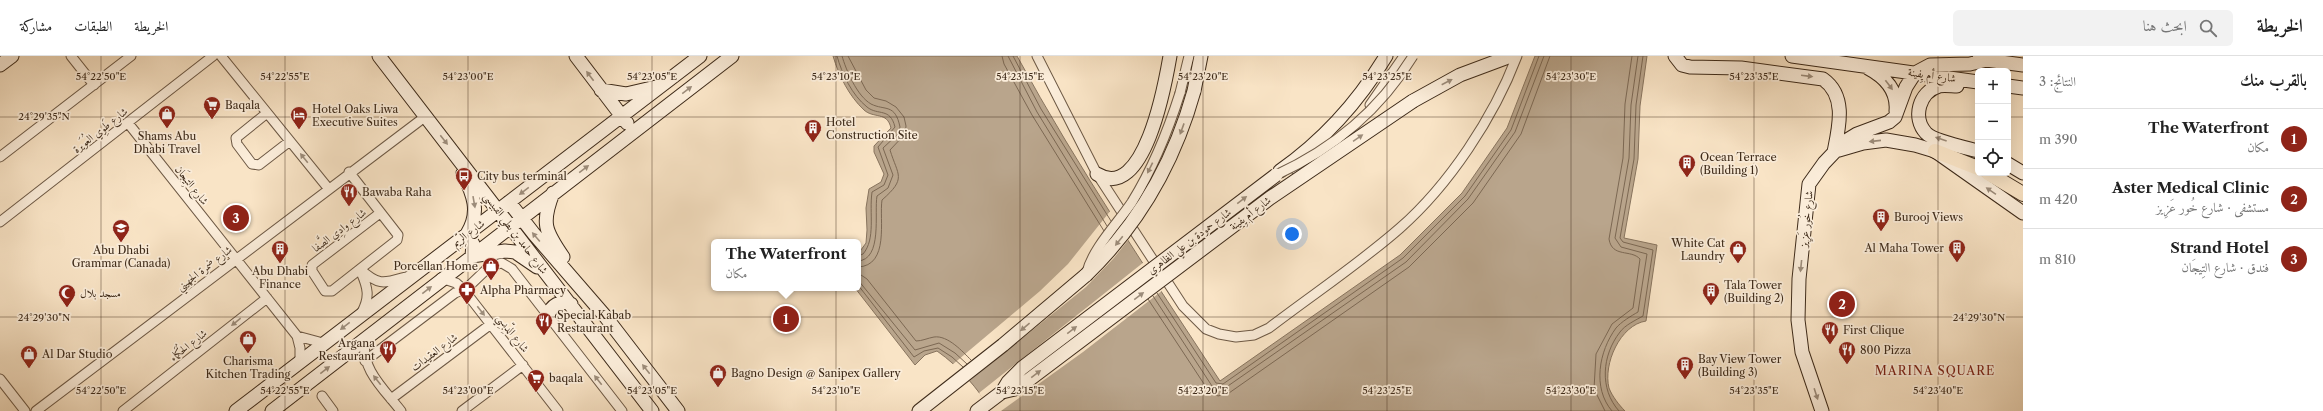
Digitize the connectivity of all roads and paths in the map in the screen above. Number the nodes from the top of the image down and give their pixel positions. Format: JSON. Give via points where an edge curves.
{"nodes":[{"id":1,"x":12,"y":56,"type":"edge"},
{"id":2,"x":71,"y":56,"type":"edge"},
{"id":3,"x":131,"y":56,"type":"edge"},
{"id":4,"x":213,"y":56,"type":"edge"},
{"id":5,"x":221,"y":56,"type":"edge"},
{"id":6,"x":379,"y":56,"type":"edge"},
{"id":7,"x":576,"y":56,"type":"edge"},
{"id":8,"x":700,"y":56,"type":"edge"},
{"id":9,"x":732,"y":56,"type":"edge"},
{"id":10,"x":1037,"y":56,"type":"edge"},
{"id":11,"x":1170,"y":56,"type":"edge"},
{"id":12,"x":1189,"y":56,"type":"edge"},
{"id":13,"x":1201,"y":56,"type":"edge"},
{"id":14,"x":1386,"y":56,"type":"edge"},
{"id":15,"x":1404,"y":56,"type":"edge"},
{"id":16,"x":1413,"y":56,"type":"edge"},
{"id":17,"x":1511,"y":56,"type":"edge"},
{"id":18,"x":1517,"y":56,"type":"edge"},
{"id":19,"x":1675,"y":56,"type":"edge"},
{"id":20,"x":1792,"y":56,"type":"edge"},
{"id":21,"x":1953,"y":56,"type":"edge"},
{"id":22,"x":1987,"y":60,"type":"junction"},
{"id":23,"x":0,"y":65,"type":"edge"},
{"id":24,"x":2023,"y":65,"type":"edge"},
{"id":25,"x":1863,"y":66,"type":"junction"},
{"id":26,"x":1915,"y":73,"type":"junction"},
{"id":27,"x":1975,"y":82,"type":"edge"},
{"id":28,"x":665,"y":84,"type":"junction"},
{"id":29,"x":94,"y":85,"type":"junction"},
{"id":30,"x":1975,"y":87,"type":"edge"},
{"id":31,"x":2011,"y":87,"type":"edge"},
{"id":32,"x":2011,"y":89,"type":"edge"},
{"id":33,"x":2023,"y":89,"type":"edge"},
{"id":34,"x":601,"y":90,"type":"junction"},
{"id":35,"x":267,"y":113,"type":"junction"},
{"id":36,"x":426,"y":116,"type":"junction"},
{"id":37,"x":1895,"y":116,"type":"junction"},
{"id":38,"x":622,"y":117,"type":"junction"},
{"id":39,"x":128,"y":123,"type":"junction"},
{"id":40,"x":633,"y":132,"type":"junction"},
{"id":41,"x":290,"y":141,"type":"junction"},
{"id":42,"x":1975,"y":150,"type":"edge"},
{"id":43,"x":1935,"y":151,"type":"junction"},
{"id":44,"x":1834,"y":152,"type":"junction"},
{"id":45,"x":454,"y":153,"type":"junction"},
{"id":46,"x":0,"y":157,"type":"edge"},
{"id":47,"x":2011,"y":166,"type":"edge"},
{"id":48,"x":1975,"y":167,"type":"edge"},
{"id":49,"x":349,"y":172,"type":"junction"},
{"id":50,"x":2023,"y":173,"type":"edge"},
{"id":51,"x":1097,"y":174,"type":"junction"},
{"id":52,"x":1276,"y":175,"type":"junction"},
{"id":53,"x":1993,"y":176,"type":"edge"},
{"id":54,"x":328,"y":188,"type":"junction"},
{"id":55,"x":553,"y":193,"type":"junction"},
{"id":56,"x":2023,"y":194,"type":"edge"},
{"id":57,"x":504,"y":206,"type":"junction"},
{"id":58,"x":380,"y":213,"type":"junction"},
{"id":59,"x":2023,"y":213,"type":"edge"},
{"id":60,"x":521,"y":218,"type":"junction"},
{"id":61,"x":0,"y":222,"type":"edge"},
{"id":62,"x":511,"y":226,"type":"junction"},
{"id":63,"x":467,"y":234,"type":"junction"},
{"id":64,"x":472,"y":256,"type":"junction"},
{"id":65,"x":236,"y":259,"type":"junction"},
{"id":66,"x":542,"y":268,"type":"junction"},
{"id":67,"x":360,"y":269,"type":"junction"},
{"id":68,"x":1162,"y":274,"type":"junction"},
{"id":69,"x":1086,"y":275,"type":"junction"},
{"id":70,"x":410,"y":276,"type":"junction"},
{"id":71,"x":441,"y":278,"type":"junction"},
{"id":72,"x":464,"y":290,"type":"junction"},
{"id":73,"x":267,"y":298,"type":"junction"},
{"id":74,"x":571,"y":304,"type":"junction"},
{"id":75,"x":361,"y":314,"type":"junction"},
{"id":76,"x":548,"y":316,"type":"junction"},
{"id":77,"x":605,"y":316,"type":"junction"},
{"id":78,"x":491,"y":324,"type":"junction"},
{"id":79,"x":297,"y":336,"type":"junction"},
{"id":80,"x":365,"y":339,"type":"junction"},
{"id":81,"x":323,"y":343,"type":"junction"},
{"id":82,"x":300,"y":361,"type":"junction"},
{"id":83,"x":365,"y":361,"type":"junction"},
{"id":84,"x":523,"y":365,"type":"junction"},
{"id":85,"x":0,"y":379,"type":"edge"},
{"id":86,"x":1002,"y":392,"type":"junction"},
{"id":87,"x":322,"y":396,"type":"dead end"},
{"id":88,"x":391,"y":399,"type":"junction"},
{"id":89,"x":555,"y":410,"type":"edge"},
{"id":90,"x":25,"y":411,"type":"edge"},
{"id":91,"x":36,"y":411,"type":"edge"},
{"id":92,"x":123,"y":411,"type":"edge"},
{"id":93,"x":236,"y":411,"type":"edge"},
{"id":94,"x":272,"y":411,"type":"edge"},
{"id":95,"x":333,"y":411,"type":"edge"},
{"id":96,"x":400,"y":411,"type":"edge"},
{"id":97,"x":462,"y":411,"type":"edge"},
{"id":98,"x":622,"y":411,"type":"edge"},
{"id":99,"x":652,"y":411,"type":"edge"},
{"id":100,"x":678,"y":411,"type":"edge"},
{"id":101,"x":919,"y":411,"type":"edge"},
{"id":102,"x":977,"y":411,"type":"edge"},
{"id":103,"x":1822,"y":411,"type":"edge"}],
"edges":[{"from":1,"to":23,"type":"main road"},
{"from":2,"to":29,"type":"street"},
{"from":3,"to":29,"type":"street"},
{"from":4,"to":39,"type":"street","name":"شارع طَوِي العُوَيرة"},
{"from":5,"to":35,"type":"street"},
{"from":6,"to":36,"type":"main road","name":"شارع حامد بن بطي القبيسي"},
{"from":34,"to":7,"type":"main road","one_way":true},
{"from":8,"to":28,"type":"main road","name":"شارع الرِّيم"},
{"from":40,"to":9,"type":"main road","name":"شارع الرِّيم","one_way":true},
{"from":10,"to":51,"type":"street"},
{"from":11,"to":51,"type":"main road","via":[[1158,109],[1146,143],[1129,172],[1116,179]]},
{"from":12,"to":69,"type":"street","one_way":true,"bridge":true,"via":[[1180,93],[1149,171],[1122,217],[1091,261]]},
{"from":13,"to":69,"type":"main road","one_way":true,"bridge":true,"via":[[1183,129],[1160,180],[1129,228]]},
{"from":14,"to":52,"type":"main road","name":"شارع حمودة بن علي الظاهري","bridge":true,"via":[[1345,114]]},
{"from":15,"to":68,"type":"street","name":"شارع حمودة بن علي الظاهري","via":[[1374,101],[1330,146]]},
{"from":16,"to":52,"type":"street","bridge":true,"via":[[1381,99],[1353,127],[1319,152]]},
{"from":86,"to":17,"type":"main road","name":"شارع أم يِفينة","one_way":true,"bridge":true,"via":[[1026,382],[1270,198],[1374,126],[1444,83]]},
{"from":18,"to":68,"type":"street","via":[[1509,77],[1472,140],[1454,169],[1428,200],[1400,228],[1269,328],[1254,335],[1236,336],[1206,329],[1183,306]]},
{"from":19,"to":44,"type":"main road","one_way":true,"via":[[1682,65],[1690,68],[1732,68],[1823,79],[1832,85],[1841,119]]},
{"from":20,"to":25,"type":"main road","name":"شارع أم يِفينة"},
{"from":21,"to":22,"type":"main road","name":"شارع أم يِفينة"},
{"from":22,"to":24,"type":"main road","name":"شارع أم يِفينة"},
{"from":22,"to":26,"type":"main road","via":[[1970,64],[1930,65]]},
{"from":25,"to":26,"type":"main road","name":"شارع أم يِفينة"},
{"from":25,"to":37,"type":"main road","one_way":true,"via":[[1878,73],[1889,84],[1896,100]]},
{"from":26,"to":27,"type":"main road","name":"شارع أم يِفينة"},
{"from":26,"to":37,"type":"main road","via":[[1908,81]]},
{"from":28,"to":34,"type":"main road","via":[[634,94]]},
{"from":28,"to":38,"type":"main road","name":"شارع الرِّيم"},
{"from":29,"to":46,"type":"street"},
{"from":42,"to":30,"type":"main road","one_way":true,"via":[[1927,134],[1919,122],[1921,101],[1927,93],[1940,86]]},
{"from":31,"to":33,"type":"main road"},
{"from":32,"to":33,"type":"main road"},
{"from":34,"to":38,"type":"main road"},
{"from":35,"to":41,"type":"street"},
{"from":35,"to":41,"type":"street","via":[[236,138],[237,144],[252,164],[259,165]]},
{"from":36,"to":45,"type":"main road","name":"شارع حامد بن بطي القبيسي","one_way":true},
{"from":36,"to":49,"type":"street","name":"شارع ضمرة الجهيني"},
{"from":37,"to":44,"type":"main road","name":"شارع خُور عَزِيز","via":[[1889,122],[1850,137]]},
{"from":38,"to":40,"type":"main road"},
{"from":38,"to":57,"type":"main road","name":"شارع الرِّيم","one_way":true},
{"from":39,"to":61,"type":"street","name":"شارع طَوِي العُوَيرة"},
{"from":39,"to":65,"type":"street","name":"شارع التِيجَان"},
{"from":55,"to":40,"type":"main road","name":"شارع الرِّيم","one_way":true},
{"from":54,"to":41,"type":"street","one_way":true},
{"from":43,"to":44,"type":"main road","one_way":true,"via":[[1886,140],[1863,143]]},
{"from":43,"to":48,"type":"main road"},
{"from":59,"to":43,"type":"main road","one_way":true},
{"from":44,"to":103,"type":"main road","name":"شارع خُور عَزِيز","one_way":true,"via":[[1810,184],[1799,279],[1798,320],[1802,352]]},
{"from":45,"to":57,"type":"main road","name":"شارع حامد بن بطي القبيسي"},
{"from":45,"to":63,"type":"main road","one_way":true,"via":[[475,202],[475,216]]},
{"from":47,"to":50,"type":"main road"},
{"from":49,"to":54,"type":"street","name":"شارع ضمرة الجهيني"},
{"from":49,"to":58,"type":"street","name":"شارع وادِي الصَّفا"},
{"from":51,"to":68,"type":"street"},
{"from":86,"to":52,"type":"main road","name":"شارع حمودة بن علي الظاهري","one_way":true,"bridge":true,"via":[[1022,368]]},
{"from":53,"to":56,"type":"main road"},
{"from":54,"to":65,"type":"street","name":"شارع ضمرة الجهيني"},
{"from":55,"to":60,"type":"main road","name":"شارع الرِّيم"},
{"from":55,"to":77,"type":"main road","via":[[545,225],[550,238]]},
{"from":57,"to":60,"type":"main road","name":"شارع حامد بن بطي القبيسي"},
{"from":57,"to":62,"type":"main road","name":"شارع حامد بن بطي القبيسي"},
{"from":57,"to":63,"type":"main road","name":"شارع الرِّيم"},
{"from":58,"to":67,"type":"street","name":"شارع وادِي الصَّفا","via":[[398,235],[397,240]]},
{"from":58,"to":67,"type":"street","name":"شارع وادِي الصَّفا","via":[[312,265],[312,272],[325,291],[332,291]]},
{"from":60,"to":62,"type":"main road","name":"شارع الرِّيم"},
{"from":77,"to":60,"type":"main road","name":"شارع حامد بن بطي القبيسي","one_way":true},
{"from":62,"to":64,"type":"main road","name":"شارع الرِّيم"},
{"from":62,"to":66,"type":"main road","name":"شارع حامد بن بطي القبيسي"},
{"from":63,"to":64,"type":"main road","via":[[473,244]]},
{"from":63,"to":70,"type":"main road","name":"شارع الرِّيم"},
{"from":64,"to":66,"type":"main road","via":[[505,250],[515,252],[532,265]]},
{"from":64,"to":71,"type":"main road","name":"شارع الرِّيم"},
{"from":65,"to":73,"type":"street","name":"شارع التِيجَان"},
{"from":65,"to":91,"type":"street","name":"شارع ضمرة الجهيني"},
{"from":66,"to":74,"type":"main road","name":"شارع حامد بن بطي القبيسي"},
{"from":67,"to":70,"type":"street","via":[[373,281],[382,284]]},
{"from":67,"to":75,"type":"street","via":[[369,293],[368,302]]},
{"from":69,"to":101,"type":"main road","one_way":true,"via":[[1003,346]]},
{"from":70,"to":75,"type":"main road","name":"شارع الرِّيم"},
{"from":71,"to":72,"type":"street","name":"شارع الدِّبسِي","via":[[456,283]]},
{"from":80,"to":71,"type":"main road","name":"شارع الرِّيم","one_way":true},
{"from":72,"to":76,"type":"street","via":[[490,266],[502,263],[512,269]]},
{"from":72,"to":78,"type":"street","name":"شارع الدِّبسِي","one_way":true},
{"from":72,"to":83,"type":"street","via":[[455,293]]},
{"from":73,"to":79,"type":"street","name":"شارع التِيجَان"},
{"from":73,"to":92,"type":"street","name":"شارع الحُكَماء","one_way":true},
{"from":74,"to":76,"type":"main road","via":[[558,303],[551,308]]},
{"from":74,"to":99,"type":"main road","name":"شارع حامد بن بطي القبيسي"},
{"from":75,"to":81,"type":"main road","name":"شارع الرِّيم","one_way":true},
{"from":98,"to":76,"type":"street","one_way":true},
{"from":100,"to":77,"type":"main road","name":"شارع حامد بن بطي القبيسي","one_way":true},
{"from":78,"to":84,"type":"street","name":"شارع الدِّبسِي"},
{"from":78,"to":88,"type":"street","name":"شارع العقيدات"},
{"from":79,"to":81,"type":"street"},
{"from":79,"to":82,"type":"street","name":"شارع التِيجَان"},
{"from":80,"to":83,"type":"street"},
{"from":94,"to":80,"type":"main road","name":"شارع الرِّيم","one_way":true},
{"from":81,"to":82,"type":"main road","name":"شارع الرِّيم"},
{"from":82,"to":93,"type":"main road","name":"شارع الرِّيم"},
{"from":88,"to":83,"type":"street","one_way":true,"via":[[370,372]]},
{"from":84,"to":89,"type":"street","name":"شارع الدِّبسِي"},
{"from":84,"to":97,"type":"street"},
{"from":85,"to":90,"type":"street"},
{"from":86,"to":102,"type":"main road","name":"شارع حمودة بن علي الظاهري"},
{"from":87,"to":95,"type":"street"},
{"from":88,"to":96,"type":"street"}]}
